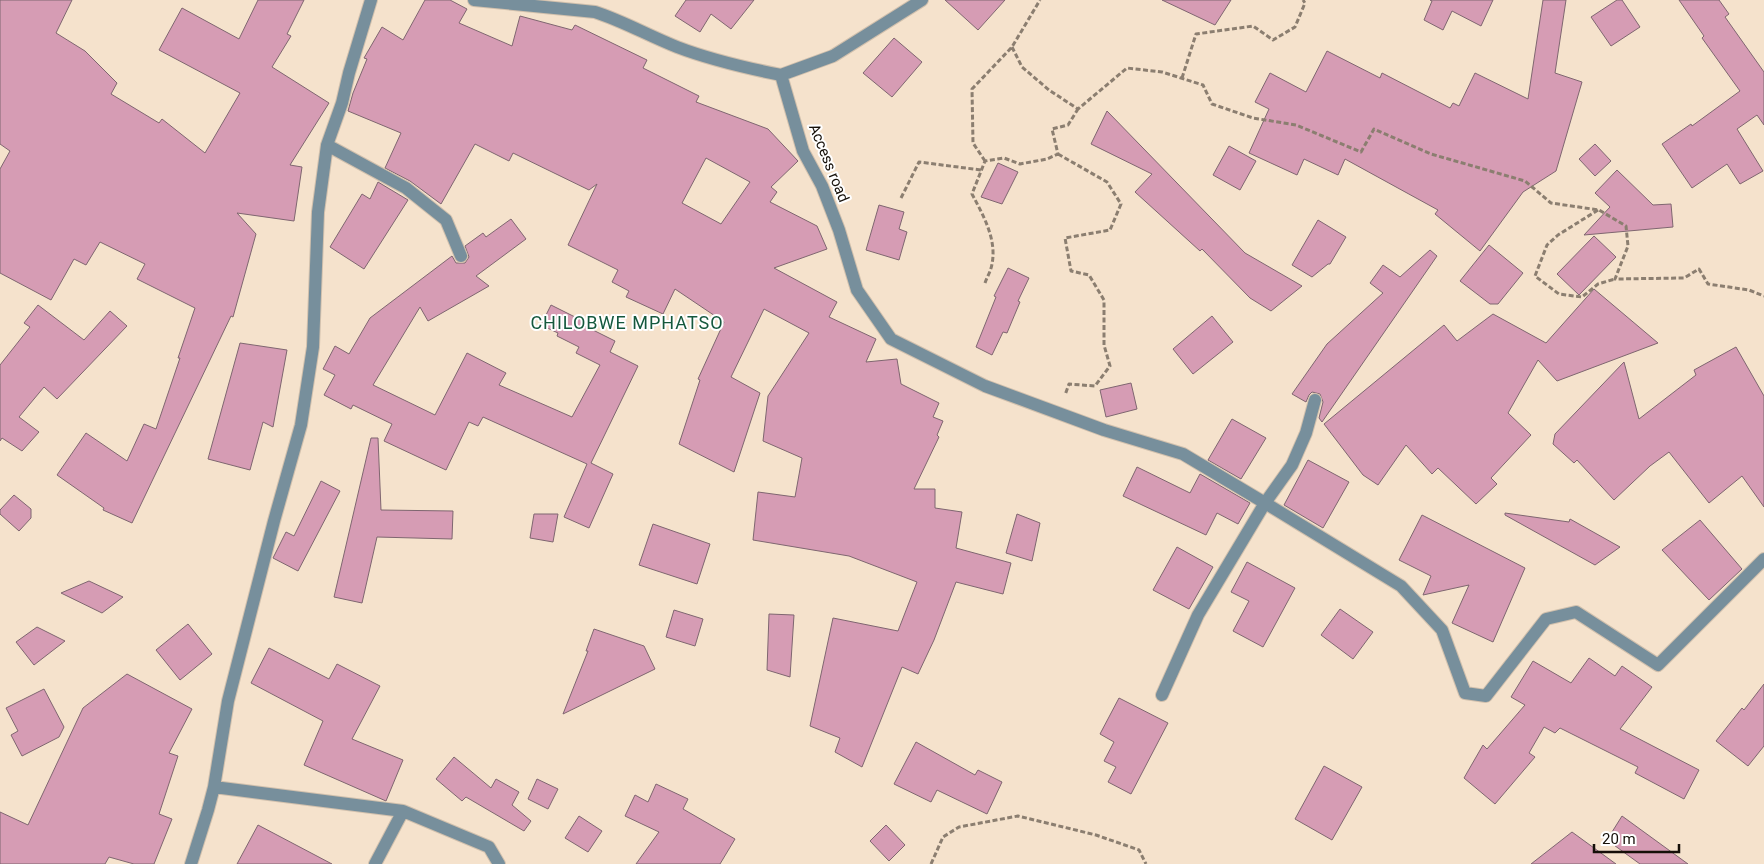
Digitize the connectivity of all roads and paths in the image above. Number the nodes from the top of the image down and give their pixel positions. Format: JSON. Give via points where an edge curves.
{"nodes":[{"id":1,"x":371,"y":0,"type":"edge"},
{"id":2,"x":474,"y":0,"type":"edge"},
{"id":3,"x":922,"y":0,"type":"edge"},
{"id":4,"x":1040,"y":0,"type":"edge"},
{"id":5,"x":1303,"y":0,"type":"edge"},
{"id":6,"x":1012,"y":47,"type":"junction"},
{"id":7,"x":782,"y":75,"type":"junction"},
{"id":8,"x":1182,"y":78,"type":"junction"},
{"id":9,"x":1078,"y":109,"type":"junction"},
{"id":10,"x":327,"y":145,"type":"junction"},
{"id":11,"x":1058,"y":154,"type":"junction"},
{"id":12,"x":985,"y":162,"type":"junction"},
{"id":13,"x":981,"y":170,"type":"junction"},
{"id":14,"x":901,"y":198,"type":"dead end"},
{"id":15,"x":1599,"y":210,"type":"junction"},
{"id":16,"x":461,"y":256,"type":"dead end"},
{"id":17,"x":1615,"y":279,"type":"junction"},
{"id":18,"x":985,"y":283,"type":"dead end"},
{"id":19,"x":1764,"y":296,"type":"edge"},
{"id":20,"x":1315,"y":400,"type":"dead end"},
{"id":21,"x":1067,"y":416,"type":"junction"},
{"id":22,"x":1265,"y":503,"type":"junction"},
{"id":23,"x":1764,"y":559,"type":"edge"},
{"id":24,"x":1162,"y":695,"type":"dead end"},
{"id":25,"x":214,"y":787,"type":"junction"},
{"id":26,"x":403,"y":811,"type":"junction"},
{"id":27,"x":191,"y":864,"type":"edge"},
{"id":28,"x":375,"y":864,"type":"edge"},
{"id":29,"x":499,"y":864,"type":"edge"},
{"id":30,"x":931,"y":864,"type":"edge"},
{"id":31,"x":1146,"y":864,"type":"edge"}],
"edges":[{"from":1,"to":10,"type":"street"},
{"from":2,"to":7,"type":"street","via":[[595,12],[720,62]]},
{"from":3,"to":7,"type":"street","via":[[833,56]]},
{"from":4,"to":6,"type":"path"},
{"from":5,"to":8,"type":"path","via":[[1305,3],[1295,27],[1273,40],[1253,26],[1196,34]]},
{"from":6,"to":9,"type":"path","via":[[1022,67]]},
{"from":6,"to":12,"type":"path","via":[[972,89],[973,142]]},
{"from":7,"to":21,"type":"street","name":"Access road","via":[[804,151],[839,230],[857,290],[892,338],[985,386]]},
{"from":8,"to":9,"type":"path","via":[[1127,68]]},
{"from":8,"to":15,"type":"path","via":[[1203,86],[1212,104],[1253,118],[1296,125],[1361,152],[1374,129],[1431,154],[1525,181],[1551,203]]},
{"from":9,"to":11,"type":"path","via":[[1068,125],[1052,129]]},
{"from":10,"to":16,"type":"street","via":[[406,188],[446,220]]},
{"from":10,"to":25,"type":"street","via":[[318,212],[313,346],[301,425],[228,701]]},
{"from":11,"to":12,"type":"path","via":[[1020,164],[1004,158]]},
{"from":11,"to":21,"type":"path","via":[[1107,182],[1121,204],[1110,230],[1065,238],[1071,271],[1089,275],[1104,300],[1104,345],[1110,366],[1095,386],[1069,384],[1062,402]]},
{"from":12,"to":13,"type":"path"},
{"from":13,"to":14,"type":"path","via":[[920,162]]},
{"from":13,"to":18,"type":"path","via":[[972,194],[993,242],[992,264]]},
{"from":15,"to":17,"type":"path","via":[[1626,226],[1628,246]]},
{"from":15,"to":17,"type":"path","via":[[1547,245],[1535,276],[1559,294],[1582,297],[1598,284]]},
{"from":17,"to":19,"type":"path","via":[[1684,278],[1699,270],[1708,284],[1749,290]]},
{"from":20,"to":22,"type":"street","via":[[1292,465]]},
{"from":21,"to":22,"type":"street","name":"Access road","via":[[1182,454]]},
{"from":22,"to":23,"type":"street","name":"Access road","via":[[1401,586],[1442,630],[1465,692],[1486,696],[1546,619],[1576,612],[1658,665]]},
{"from":22,"to":24,"type":"street","via":[[1198,615]]},
{"from":25,"to":26,"type":"street"},
{"from":25,"to":27,"type":"street"},
{"from":26,"to":28,"type":"street"},
{"from":26,"to":29,"type":"street","via":[[489,847]]},
{"from":30,"to":31,"type":"path","via":[[943,837],[959,827],[1018,816],[1096,835],[1139,850]]}]}
